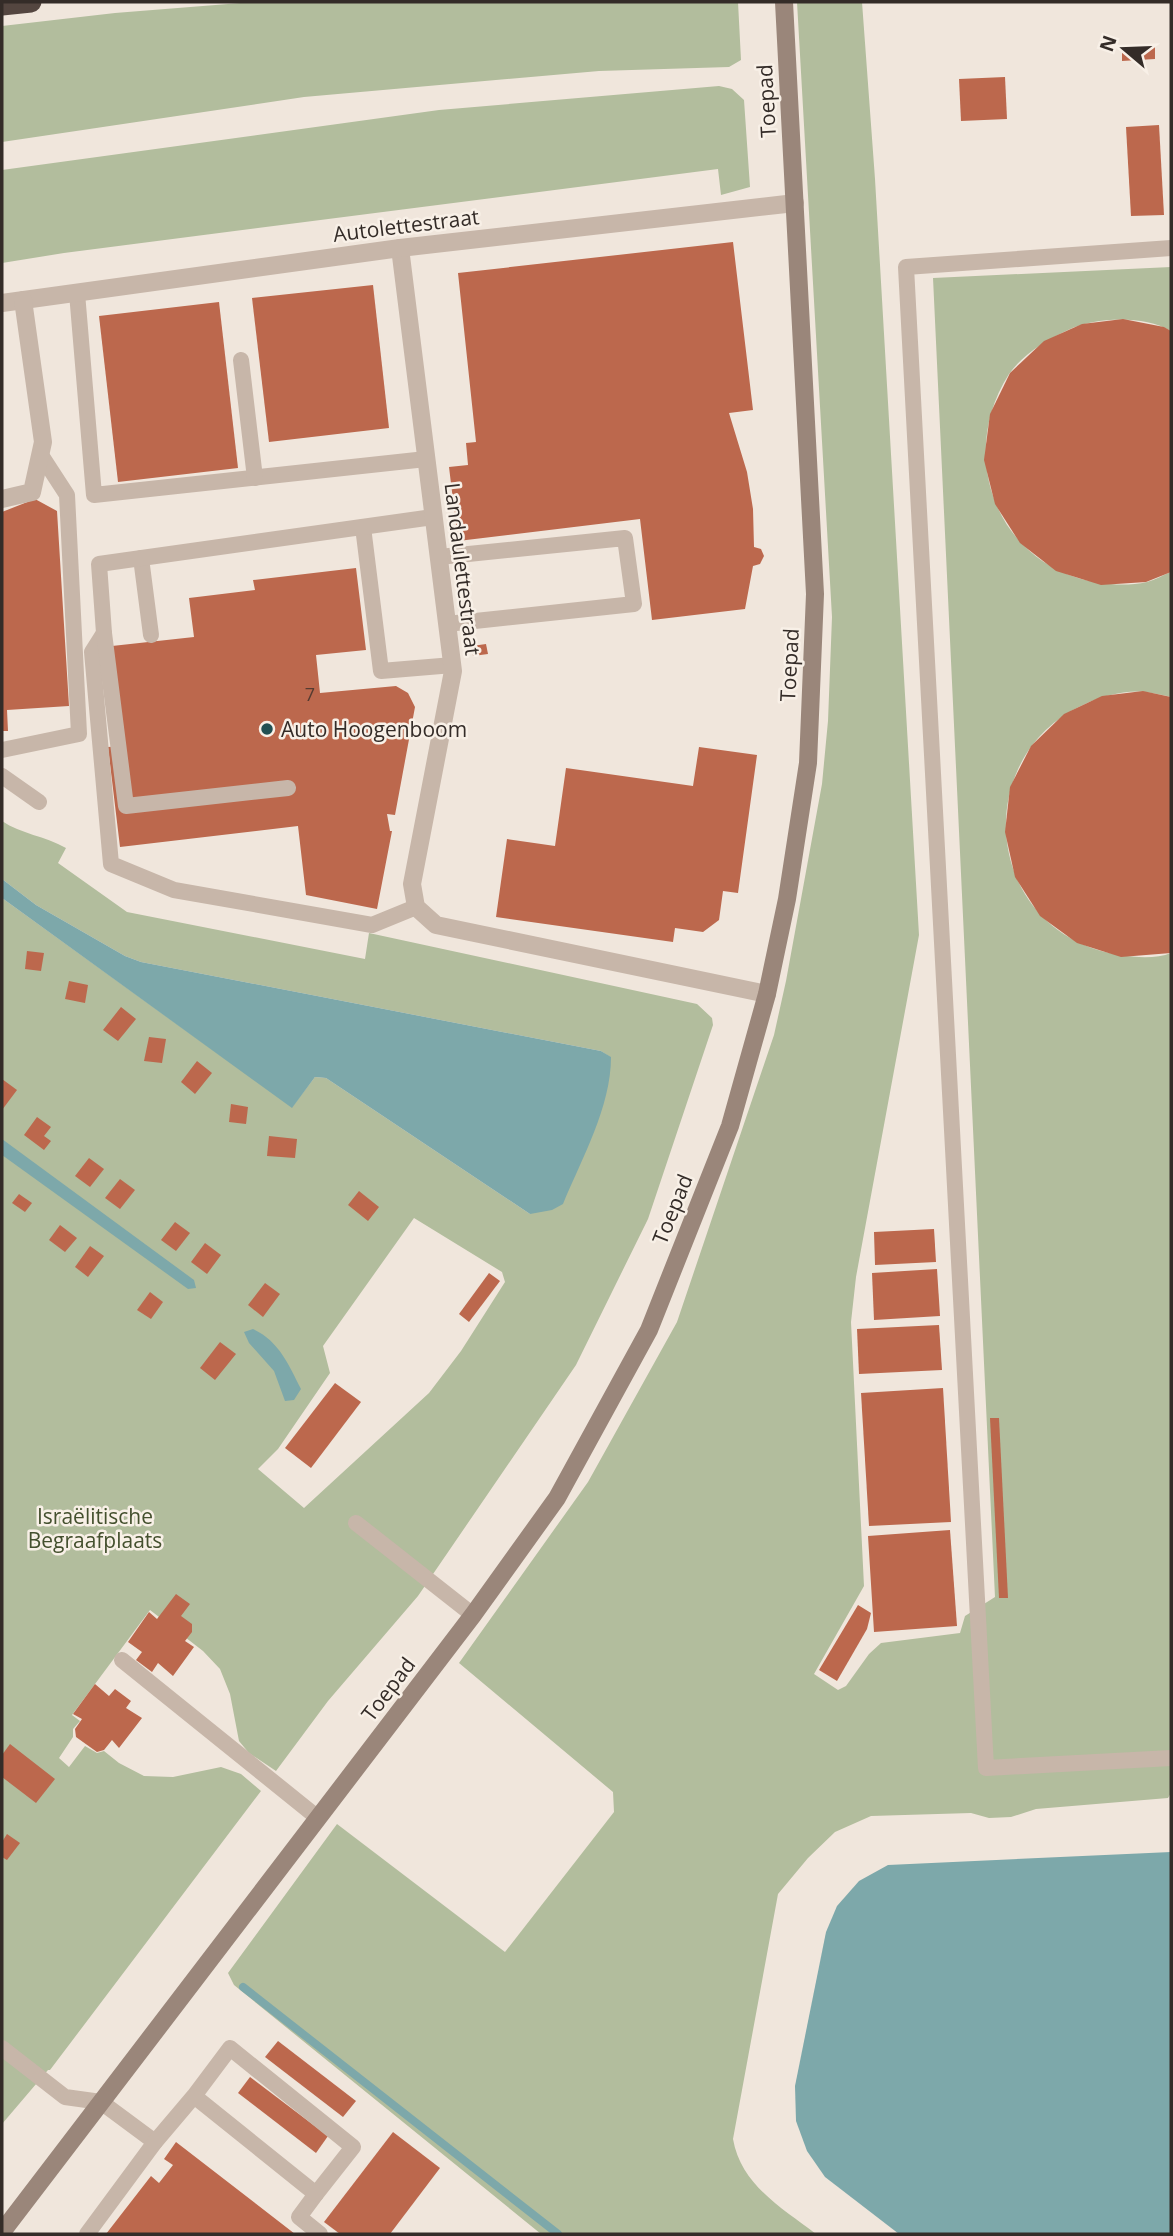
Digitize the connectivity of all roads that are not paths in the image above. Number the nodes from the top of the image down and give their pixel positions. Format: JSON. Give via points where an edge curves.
{"nodes":[{"id":1,"x":31,"y":2,"type":"edge"},
{"id":2,"x":784,"y":2,"type":"edge"},
{"id":3,"x":2,"y":5,"type":"edge"},
{"id":4,"x":795,"y":203,"type":"junction"},
{"id":5,"x":400,"y":248,"type":"junction"},
{"id":6,"x":1171,"y":248,"type":"edge"},
{"id":7,"x":77,"y":293,"type":"junction"},
{"id":8,"x":23,"y":300,"type":"junction"},
{"id":9,"x":2,"y":303,"type":"edge"},
{"id":10,"x":241,"y":360,"type":"dead end"},
{"id":11,"x":41,"y":455,"type":"junction"},
{"id":12,"x":426,"y":459,"type":"junction"},
{"id":13,"x":255,"y":478,"type":"junction"},
{"id":14,"x":2,"y":499,"type":"edge"},
{"id":15,"x":433,"y":517,"type":"junction"},
{"id":16,"x":363,"y":527,"type":"junction"},
{"id":17,"x":439,"y":557,"type":"junction"},
{"id":18,"x":141,"y":558,"type":"junction"},
{"id":19,"x":447,"y":624,"type":"junction"},
{"id":20,"x":104,"y":633,"type":"junction"},
{"id":21,"x":151,"y":635,"type":"dead end"},
{"id":22,"x":453,"y":665,"type":"junction"},
{"id":23,"x":2,"y":750,"type":"edge"},
{"id":24,"x":2,"y":776,"type":"edge"},
{"id":25,"x":288,"y":788,"type":"dead end"},
{"id":26,"x":40,"y":802,"type":"dead end"},
{"id":27,"x":416,"y":907,"type":"junction"},
{"id":28,"x":767,"y":994,"type":"junction"},
{"id":29,"x":356,"y":1523,"type":"dead end"},
{"id":30,"x":473,"y":1615,"type":"junction"},
{"id":31,"x":122,"y":1660,"type":"dead end"},
{"id":32,"x":1171,"y":1759,"type":"edge"},
{"id":33,"x":318,"y":1818,"type":"junction"},
{"id":34,"x":2,"y":2048,"type":"edge"},
{"id":35,"x":194,"y":2096,"type":"junction"},
{"id":36,"x":101,"y":2102,"type":"junction"},
{"id":37,"x":155,"y":2142,"type":"junction"},
{"id":38,"x":316,"y":2194,"type":"junction"},
{"id":39,"x":2,"y":2232,"type":"edge"},
{"id":40,"x":86,"y":2234,"type":"edge"},
{"id":41,"x":320,"y":2234,"type":"edge"}],
"edges":[{"from":1,"to":3,"type":"highway"},
{"from":2,"to":4,"type":"street","name":"Toepad"},
{"from":4,"to":5,"type":"street","name":"Autolettestraat"},
{"from":4,"to":28,"type":"street","name":"Toepad","via":[[815,594],[808,763]]},
{"from":5,"to":7,"type":"street","name":"Autolettestraat"},
{"from":5,"to":12,"type":"street","name":"Landaulettestraat"},
{"from":6,"to":32,"type":"lane","via":[[906,267],[986,1768]]},
{"from":7,"to":8,"type":"street","name":"Autolettestraat"},
{"from":7,"to":13,"type":"lane","via":[[94,495]]},
{"from":8,"to":9,"type":"street","name":"Autolettestraat"},
{"from":8,"to":11,"type":"street","via":[[44,442]]},
{"from":10,"to":13,"type":"lane"},
{"from":11,"to":14,"type":"street","via":[[33,492]]},
{"from":11,"to":23,"type":"lane","via":[[67,495],[79,734]]},
{"from":12,"to":13,"type":"lane"},
{"from":12,"to":15,"type":"street","name":"Landaulettestraat"},
{"from":15,"to":16,"type":"lane"},
{"from":15,"to":17,"type":"street","name":"Landaulettestraat"},
{"from":16,"to":18,"type":"lane"},
{"from":16,"to":22,"type":"lane","via":[[381,671]]},
{"from":17,"to":19,"type":"street","name":"Landaulettestraat"},
{"from":17,"to":19,"type":"lane","via":[[625,538],[634,604]]},
{"from":18,"to":20,"type":"lane","via":[[99,564]]},
{"from":18,"to":21,"type":"lane"},
{"from":19,"to":22,"type":"street","name":"Landaulettestraat"},
{"from":20,"to":25,"type":"lane","via":[[126,806]]},
{"from":20,"to":27,"type":"lane","via":[[92,652],[111,864],[174,890],[372,925]]},
{"from":22,"to":27,"type":"street","name":"Landaulettestraat","via":[[412,884]]},
{"from":24,"to":26,"type":"lane"},
{"from":27,"to":28,"type":"street","via":[[436,925]]},
{"from":28,"to":30,"type":"street","name":"Toepad","via":[[730,1126],[649,1330],[556,1498]]},
{"from":29,"to":30,"type":"lane"},
{"from":30,"to":33,"type":"street","name":"Toepad"},
{"from":31,"to":33,"type":"lane"},
{"from":33,"to":36,"type":"street","name":"Toepad"},
{"from":34,"to":36,"type":"lane","via":[[65,2097]]},
{"from":35,"to":37,"type":"lane"},
{"from":35,"to":38,"type":"lane"},
{"from":35,"to":38,"type":"lane","via":[[230,2048],[241,2056],[353,2147]]},
{"from":36,"to":37,"type":"lane"},
{"from":36,"to":39,"type":"street","name":"Toepad"},
{"from":37,"to":40,"type":"lane"},
{"from":38,"to":41,"type":"lane","via":[[299,2217]]}]}
